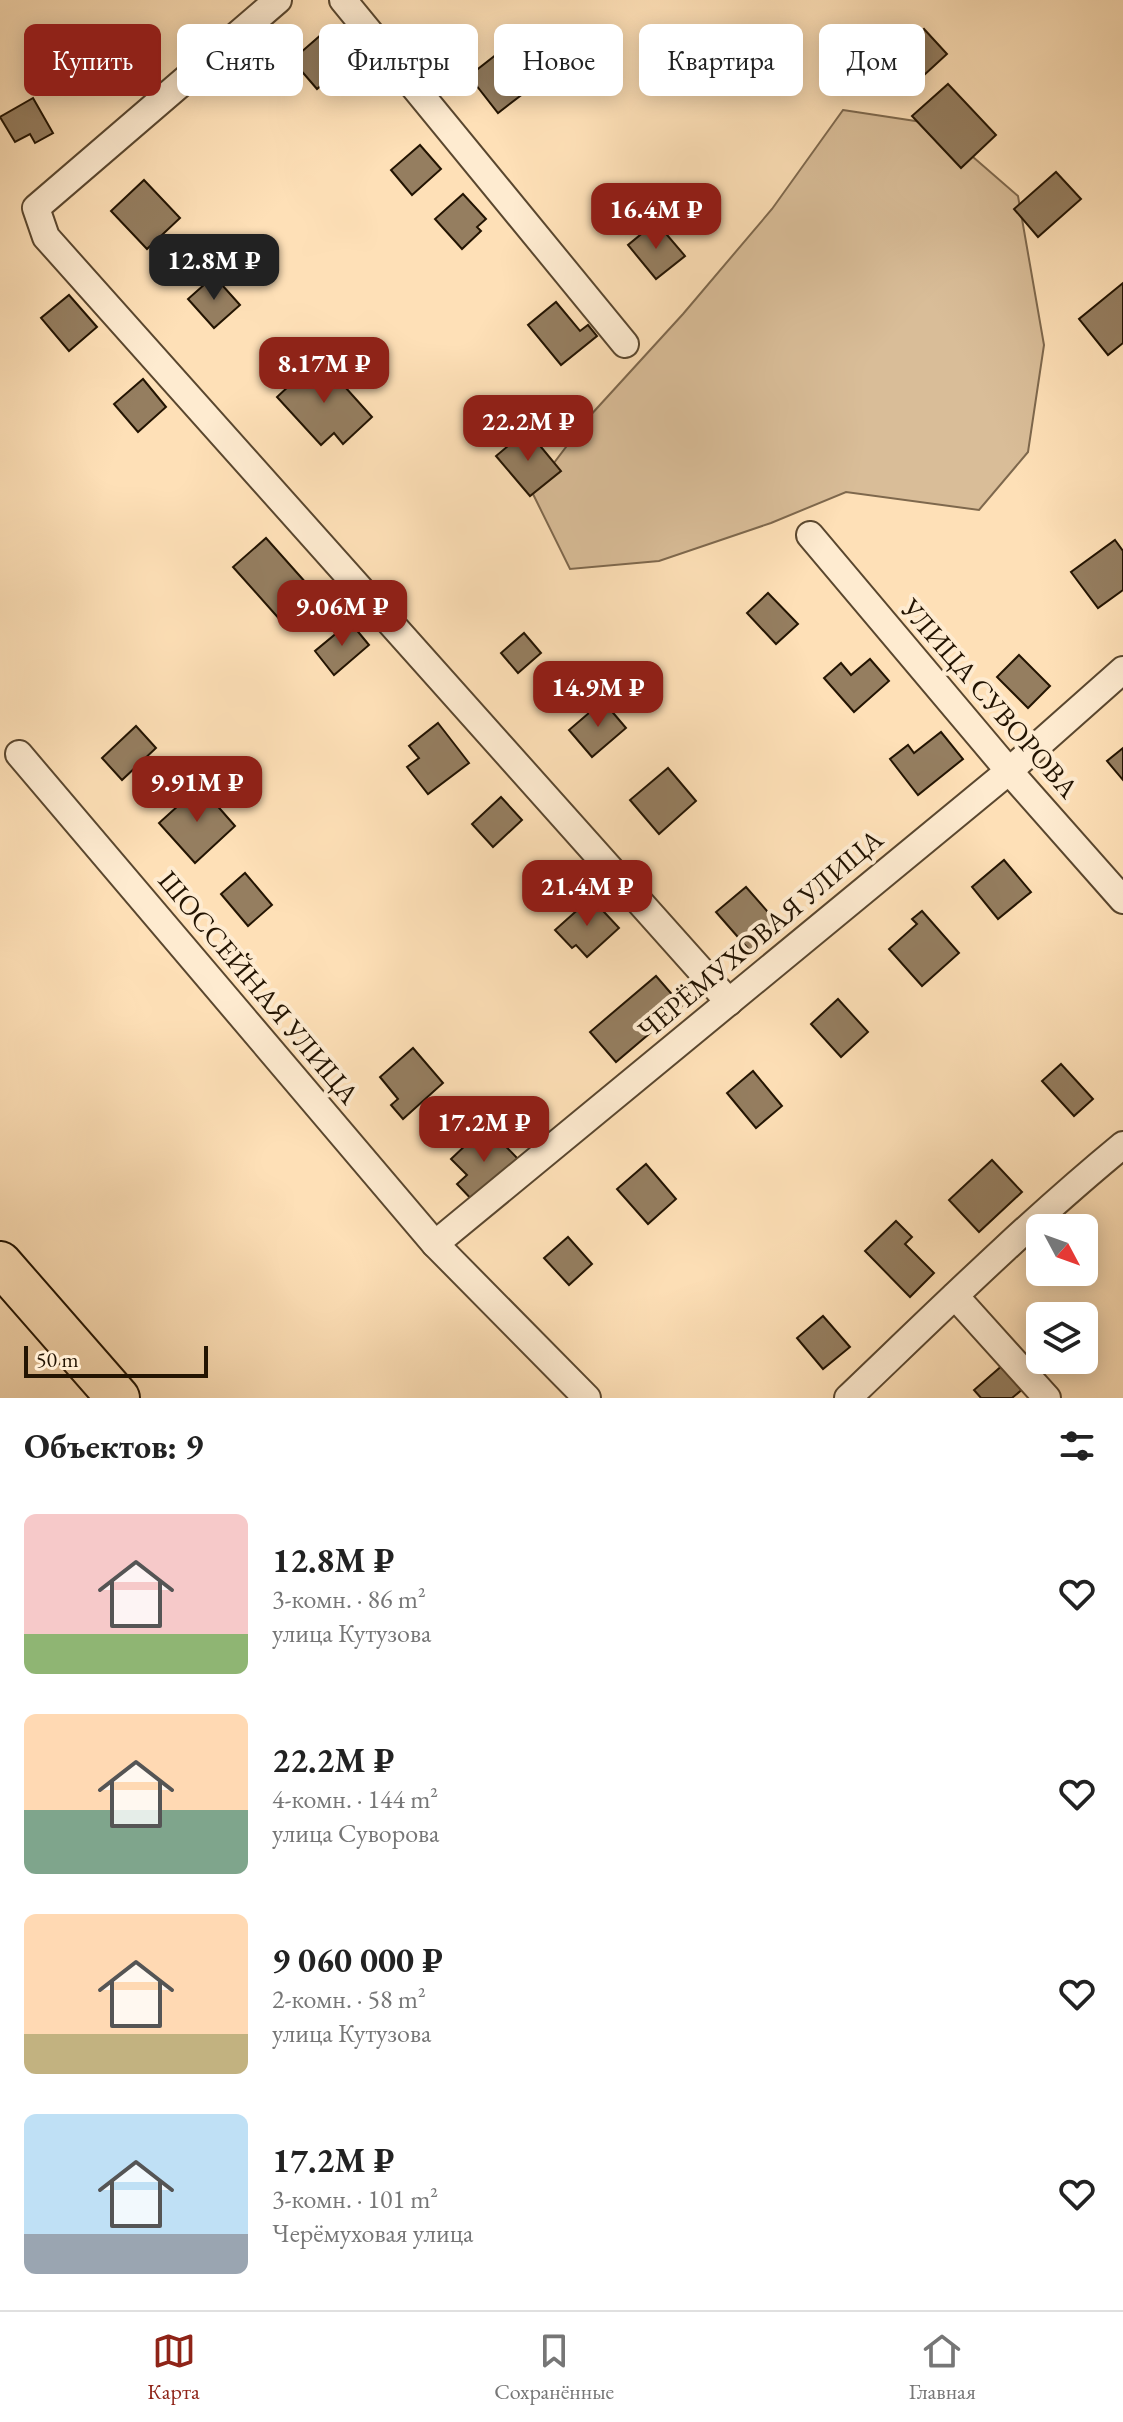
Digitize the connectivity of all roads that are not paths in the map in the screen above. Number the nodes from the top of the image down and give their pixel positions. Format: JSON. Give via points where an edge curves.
{"nodes":[{"id":1,"x":278,"y":0,"type":"edge"},
{"id":2,"x":343,"y":0,"type":"edge"},
{"id":3,"x":625,"y":344,"type":"dead end"},
{"id":4,"x":810,"y":535,"type":"dead end"},
{"id":5,"x":1123,"y":670,"type":"edge"},
{"id":6,"x":19,"y":754,"type":"dead end"},
{"id":7,"x":1009,"y":771,"type":"junction"},
{"id":8,"x":1123,"y":900,"type":"edge"},
{"id":9,"x":729,"y":1002,"type":"junction"},
{"id":10,"x":1123,"y":1145,"type":"edge"},
{"id":11,"x":435,"y":1244,"type":"junction"},
{"id":12,"x":0,"y":1263,"type":"edge"},
{"id":13,"x":955,"y":1296,"type":"junction"},
{"id":14,"x":118,"y":1398,"type":"edge"},
{"id":15,"x":587,"y":1398,"type":"edge"},
{"id":16,"x":848,"y":1398,"type":"edge"},
{"id":17,"x":1047,"y":1398,"type":"edge"}],
"edges":[{"from":1,"to":9,"type":"street","via":[[36,208],[46,237]]},
{"from":2,"to":3,"type":"street"},
{"from":4,"to":7,"type":"street","name":"УЛИЦА СУВОРОВА"},
{"from":5,"to":7,"type":"street","name":"ЧЕРЁМУХОВАЯ УЛИЦА"},
{"from":6,"to":11,"type":"street","name":"ШОССЕЙНАЯ УЛИЦА"},
{"from":7,"to":8,"type":"street","name":"УЛИЦА СУВОРОВА"},
{"from":7,"to":9,"type":"street","name":"ЧЕРЁМУХОВАЯ УЛИЦА"},
{"from":9,"to":11,"type":"street","name":"ЧЕРЁМУХОВАЯ УЛИЦА"},
{"from":10,"to":13,"type":"street"},
{"from":11,"to":15,"type":"street","name":"ШОССЕЙНАЯ УЛИЦА"},
{"from":12,"to":14,"type":"main road"},
{"from":13,"to":16,"type":"street"},
{"from":13,"to":17,"type":"street"}]}
